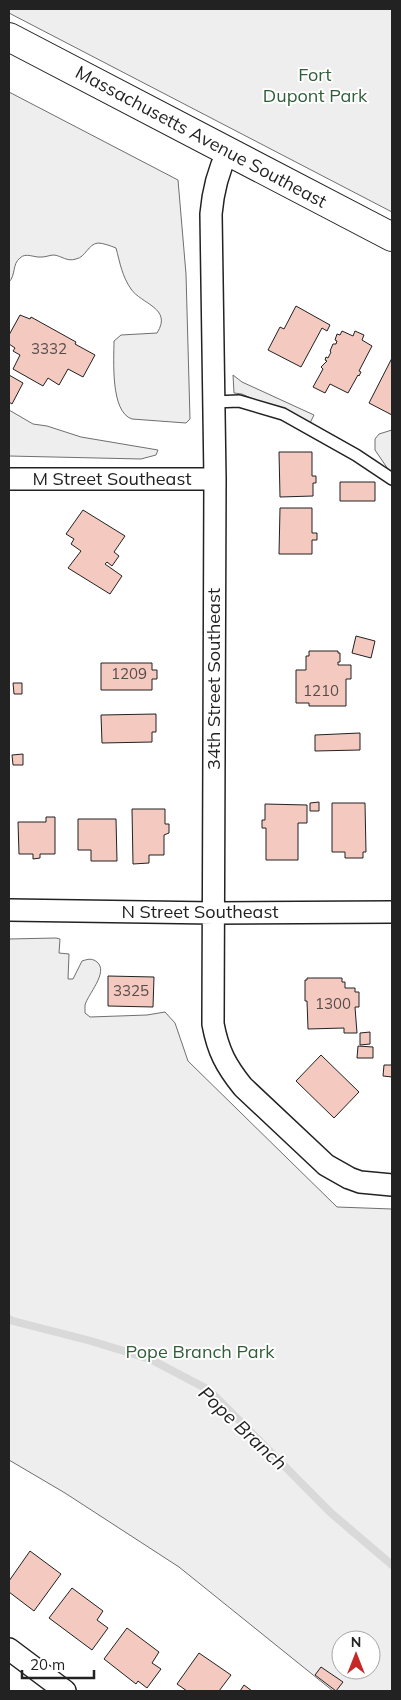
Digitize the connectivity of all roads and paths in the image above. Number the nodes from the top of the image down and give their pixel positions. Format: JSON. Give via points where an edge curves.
{"nodes":[{"id":1,"x":9,"y":37,"type":"edge"},
{"id":2,"x":228,"y":151,"type":"junction"},
{"id":3,"x":392,"y":237,"type":"edge"},
{"id":4,"x":214,"y":402,"type":"junction"},
{"id":5,"x":9,"y":479,"type":"edge"},
{"id":6,"x":214,"y":479,"type":"junction"},
{"id":7,"x":392,"y":479,"type":"edge"},
{"id":8,"x":9,"y":910,"type":"edge"},
{"id":9,"x":392,"y":912,"type":"edge"},
{"id":10,"x":214,"y":913,"type":"junction"},
{"id":11,"x":392,"y":1185,"type":"edge"},
{"id":12,"x":9,"y":1649,"type":"edge"},
{"id":13,"x":65,"y":1691,"type":"edge"}],
"edges":[{"from":1,"to":2,"type":"street","name":"Massachusetts Avenue Southeast"},
{"from":2,"to":3,"type":"street","name":"Massachusetts Avenue Southeast"},
{"from":2,"to":4,"type":"street","name":"34th Street Southeast","via":[[220,168],[212,202]]},
{"from":4,"to":6,"type":"street","name":"34th Street Southeast"},
{"from":4,"to":7,"type":"lane","via":[[239,401],[283,414]]},
{"from":5,"to":6,"type":"street","name":"M Street Southeast"},
{"from":6,"to":10,"type":"street","name":"34th Street Southeast"},
{"from":8,"to":10,"type":"street","name":"N Street Southeast"},
{"from":9,"to":10,"type":"street","name":"N Street Southeast"},
{"from":10,"to":11,"type":"street","name":"34th Street Southeast","via":[[213,1013],[215,1035],[222,1056],[243,1087],[326,1165],[360,1182]]},
{"from":12,"to":13,"type":"street"}]}
